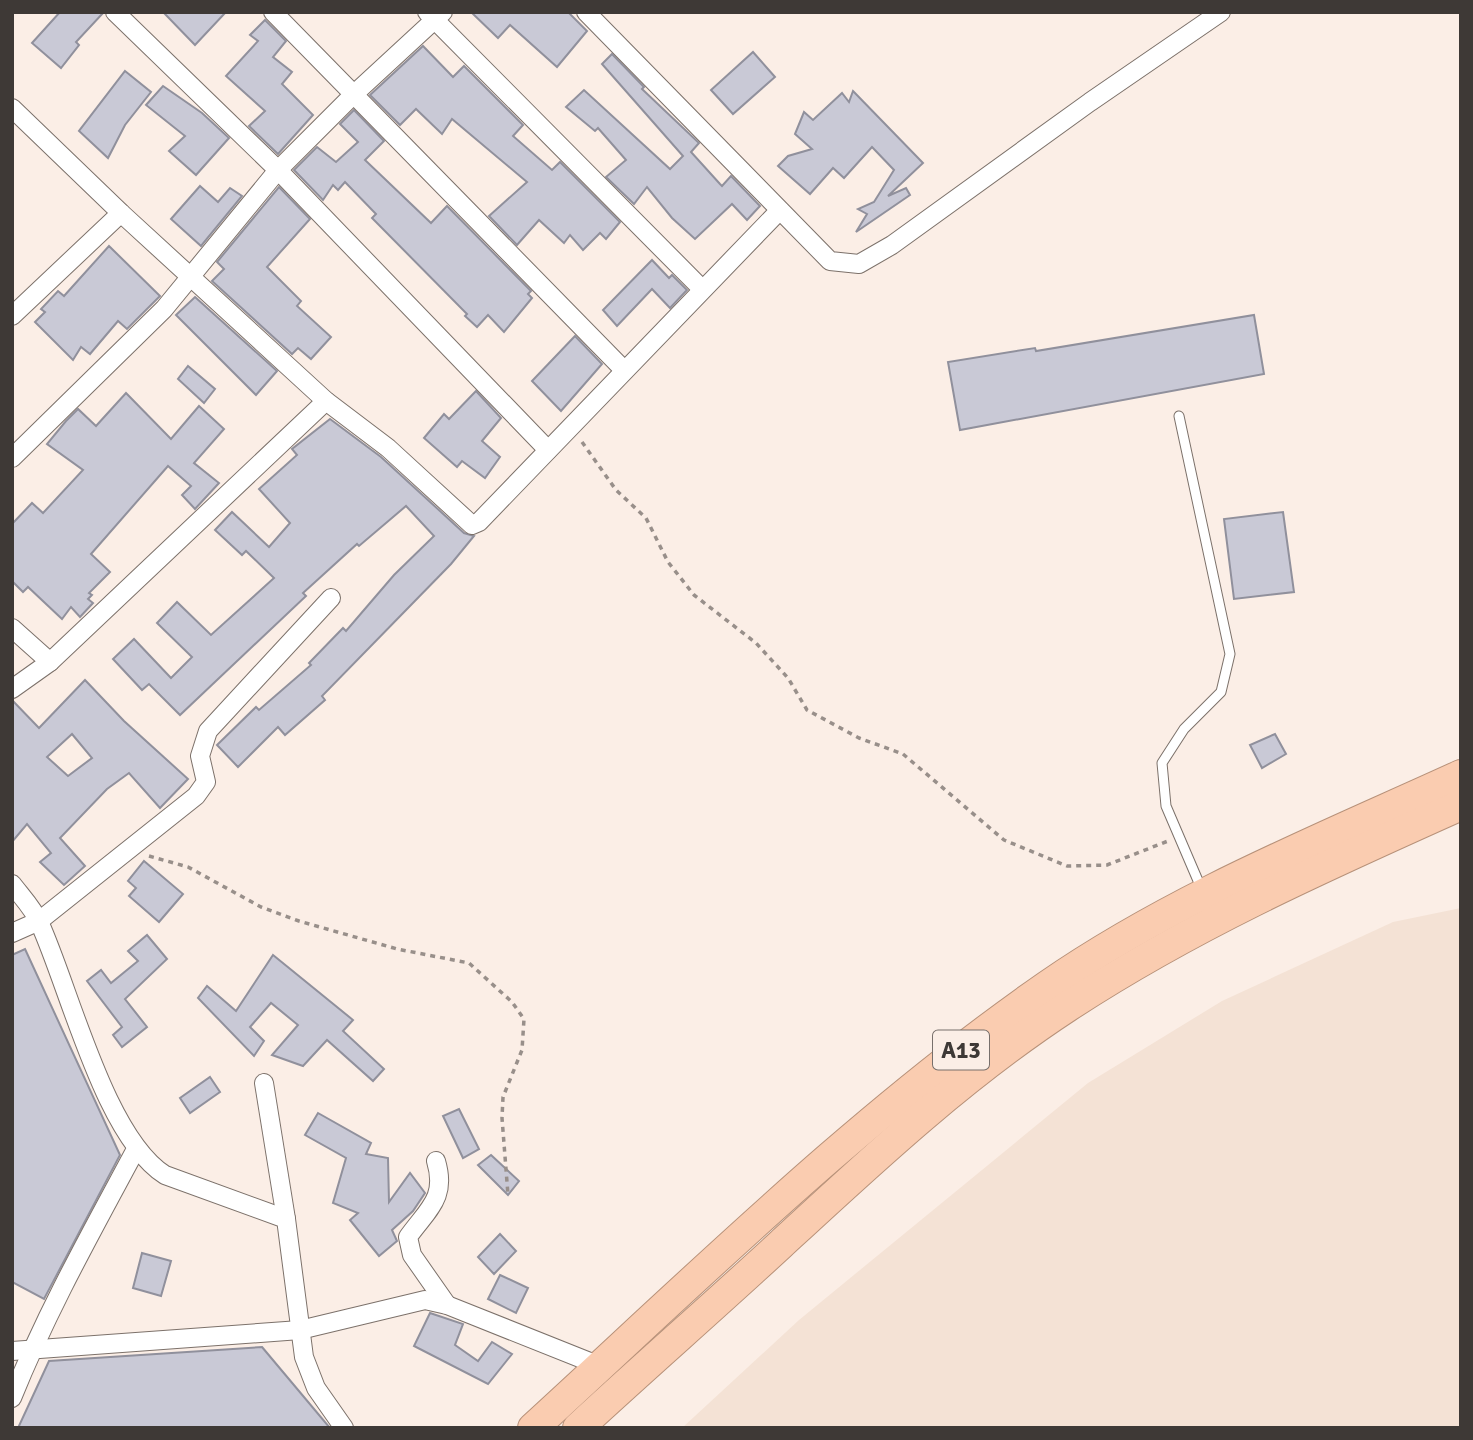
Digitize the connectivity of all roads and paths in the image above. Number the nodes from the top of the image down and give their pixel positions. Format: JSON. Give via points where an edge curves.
{"nodes":[{"id":1,"x":115,"y":12,"type":"edge"},
{"id":2,"x":273,"y":12,"type":"edge"},
{"id":3,"x":586,"y":12,"type":"edge"},
{"id":4,"x":1222,"y":12,"type":"edge"},
{"id":5,"x":435,"y":15,"type":"edge"},
{"id":6,"x":352,"y":96,"type":"junction"},
{"id":7,"x":12,"y":108,"type":"edge"},
{"id":8,"x":278,"y":170,"type":"junction"},
{"id":9,"x":779,"y":211,"type":"junction"},
{"id":10,"x":121,"y":214,"type":"junction"},
{"id":11,"x":191,"y":278,"type":"junction"},
{"id":12,"x":702,"y":289,"type":"junction"},
{"id":13,"x":12,"y":316,"type":"edge"},
{"id":14,"x":623,"y":369,"type":"junction"},
{"id":15,"x":326,"y":401,"type":"junction"},
{"id":16,"x":1179,"y":416,"type":"dead end"},
{"id":17,"x":570,"y":426,"type":"junction"},
{"id":18,"x":548,"y":450,"type":"junction"},
{"id":19,"x":12,"y":458,"type":"edge"},
{"id":20,"x":331,"y":598,"type":"dead end"},
{"id":21,"x":12,"y":628,"type":"edge"},
{"id":22,"x":50,"y":662,"type":"junction"},
{"id":23,"x":12,"y":689,"type":"edge"},
{"id":24,"x":1461,"y":775,"type":"edge"},
{"id":25,"x":1461,"y":805,"type":"edge"},
{"id":26,"x":1179,"y":837,"type":"junction"},
{"id":27,"x":130,"y":851,"type":"junction"},
{"id":28,"x":12,"y":884,"type":"edge"},
{"id":29,"x":1204,"y":895,"type":"junction"},
{"id":30,"x":39,"y":921,"type":"junction"},
{"id":31,"x":12,"y":933,"type":"edge"},
{"id":32,"x":264,"y":1083,"type":"dead end"},
{"id":33,"x":136,"y":1149,"type":"junction"},
{"id":34,"x":436,"y":1161,"type":"dead end"},
{"id":35,"x":508,"y":1195,"type":"dead end"},
{"id":36,"x":286,"y":1219,"type":"junction"},
{"id":37,"x":447,"y":1305,"type":"junction"},
{"id":38,"x":300,"y":1329,"type":"junction"},
{"id":39,"x":32,"y":1349,"type":"junction"},
{"id":40,"x":12,"y":1351,"type":"edge"},
{"id":41,"x":600,"y":1366,"type":"junction"},
{"id":42,"x":12,"y":1398,"type":"edge"},
{"id":43,"x":339,"y":1426,"type":"edge"},
{"id":44,"x":533,"y":1428,"type":"edge"},
{"id":45,"x":578,"y":1428,"type":"edge"}],
"edges":[{"from":1,"to":8,"type":"street"},
{"from":2,"to":6,"type":"street"},
{"from":3,"to":9,"type":"street"},
{"from":4,"to":9,"type":"street","via":[[859,264],[830,261]]},
{"from":5,"to":6,"type":"street"},
{"from":5,"to":12,"type":"street"},
{"from":6,"to":8,"type":"street"},
{"from":6,"to":14,"type":"street"},
{"from":7,"to":10,"type":"street"},
{"from":8,"to":11,"type":"street"},
{"from":8,"to":18,"type":"street"},
{"from":9,"to":12,"type":"street"},
{"from":10,"to":11,"type":"street"},
{"from":10,"to":13,"type":"street"},
{"from":11,"to":15,"type":"street"},
{"from":11,"to":19,"type":"street"},
{"from":12,"to":14,"type":"street"},
{"from":14,"to":17,"type":"street"},
{"from":15,"to":18,"type":"street","via":[[388,449],[472,525]]},
{"from":15,"to":22,"type":"street"},
{"from":16,"to":26,"type":"lane","via":[[1230,654],[1221,692],[1184,729],[1162,763],[1166,807]]},
{"from":17,"to":18,"type":"street"},
{"from":17,"to":26,"type":"path","via":[[616,490],[646,518],[668,562],[694,595],[756,643],[788,678],[807,710],[859,738],[903,754],[1004,840],[1067,866],[1107,865]]},
{"from":20,"to":27,"type":"street","via":[[208,731],[200,756],[206,782],[196,796]]},
{"from":21,"to":22,"type":"street"},
{"from":22,"to":23,"type":"street"},
{"from":24,"to":29,"type":"highway","number":"A13"},
{"from":25,"to":45,"type":"highway","number":"A13","via":[[1259,896],[1156,951],[1065,1009],[974,1074],[887,1147]]},
{"from":26,"to":29,"type":"lane"},
{"from":27,"to":30,"type":"street"},
{"from":27,"to":35,"type":"path","via":[[188,867],[261,907],[299,921],[397,950],[469,963],[512,1002],[524,1019],[522,1050],[503,1097]]},
{"from":28,"to":30,"type":"street"},
{"from":29,"to":41,"type":"highway","number":"A13","via":[[1048,985],[956,1054],[865,1127]]},
{"from":30,"to":31,"type":"street"},
{"from":30,"to":33,"type":"street","via":[[94,1068]]},
{"from":32,"to":36,"type":"street"},
{"from":33,"to":36,"type":"street","via":[[165,1175]]},
{"from":33,"to":39,"type":"street"},
{"from":34,"to":37,"type":"street","via":[[441,1178],[438,1197],[408,1237],[412,1255]]},
{"from":36,"to":38,"type":"street"},
{"from":37,"to":38,"type":"street","via":[[425,1300]]},
{"from":37,"to":41,"type":"street"},
{"from":38,"to":39,"type":"street"},
{"from":38,"to":43,"type":"street","via":[[316,1388]]},
{"from":39,"to":40,"type":"street"},
{"from":39,"to":42,"type":"street"},
{"from":41,"to":44,"type":"highway","number":"A13"}]}
